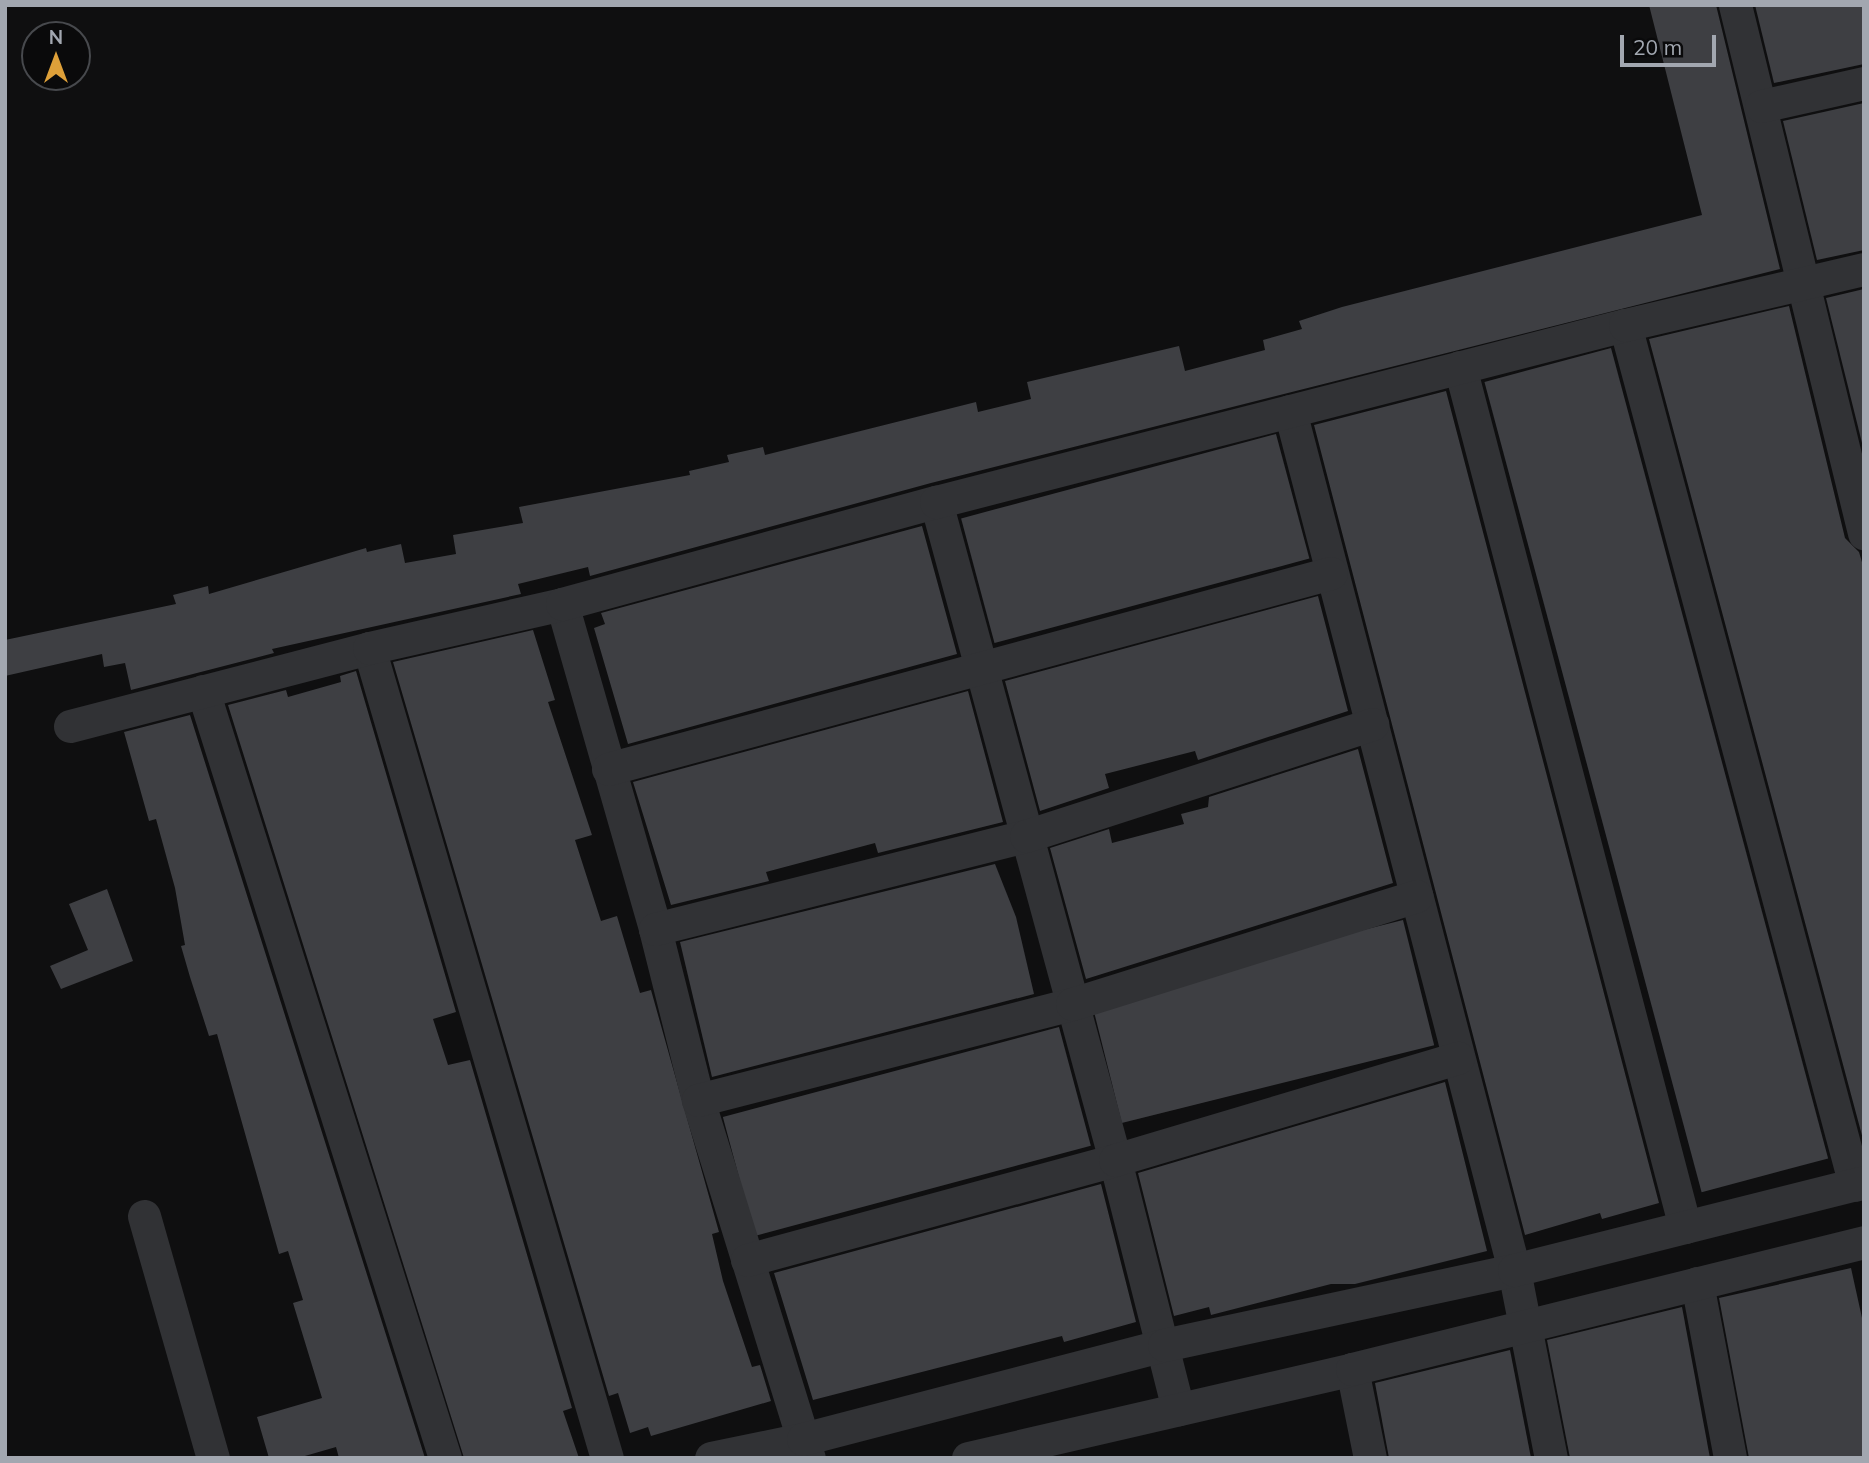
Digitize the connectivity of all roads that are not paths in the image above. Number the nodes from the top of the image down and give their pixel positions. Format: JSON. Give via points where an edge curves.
{"nodes":[{"id":1,"x":1735,"y":5,"type":"edge"},
{"id":2,"x":1864,"y":83,"type":"edge"},
{"id":3,"x":1761,"y":106,"type":"junction"},
{"id":4,"x":1864,"y":269,"type":"edge"},
{"id":5,"x":1801,"y":284,"type":"junction"},
{"id":6,"x":1625,"y":325,"type":"junction"},
{"id":7,"x":1460,"y":367,"type":"junction"},
{"id":8,"x":1290,"y":411,"type":"junction"},
{"id":9,"x":1854,"y":452,"type":"edge"},
{"id":10,"x":936,"y":502,"type":"junction"},
{"id":11,"x":1864,"y":533,"type":"edge"},
{"id":12,"x":1331,"y":573,"type":"junction"},
{"id":13,"x":562,"y":604,"type":"junction"},
{"id":14,"x":369,"y":648,"type":"junction"},
{"id":15,"x":983,"y":667,"type":"junction"},
{"id":16,"x":203,"y":691,"type":"junction"},
{"id":17,"x":1372,"y":724,"type":"junction"},
{"id":18,"x":70,"y":726,"type":"dead end"},
{"id":19,"x":608,"y":769,"type":"junction"},
{"id":20,"x":1026,"y":836,"type":"junction"},
{"id":21,"x":1416,"y":896,"type":"junction"},
{"id":22,"x":655,"y":929,"type":"junction"},
{"id":23,"x":1072,"y":1004,"type":"junction"},
{"id":24,"x":1458,"y":1058,"type":"junction"},
{"id":25,"x":698,"y":1100,"type":"junction"},
{"id":26,"x":1115,"y":1160,"type":"junction"},
{"id":27,"x":1859,"y":1183,"type":"edge"},
{"id":28,"x":144,"y":1216,"type":"dead end"},
{"id":29,"x":1685,"y":1227,"type":"junction"},
{"id":30,"x":1864,"y":1242,"type":"edge"},
{"id":31,"x":747,"y":1260,"type":"junction"},
{"id":32,"x":1514,"y":1270,"type":"junction"},
{"id":33,"x":1697,"y":1283,"type":"junction"},
{"id":34,"x":1527,"y":1325,"type":"junction"},
{"id":35,"x":1164,"y":1345,"type":"junction"},
{"id":36,"x":1352,"y":1369,"type":"junction"},
{"id":37,"x":1178,"y":1409,"type":"junction"},
{"id":38,"x":806,"y":1448,"type":"edge"},
{"id":39,"x":980,"y":1456,"type":"edge"},
{"id":40,"x":213,"y":1458,"type":"edge"},
{"id":41,"x":445,"y":1458,"type":"edge"},
{"id":42,"x":607,"y":1458,"type":"edge"},
{"id":43,"x":711,"y":1458,"type":"edge"},
{"id":44,"x":1370,"y":1458,"type":"edge"},
{"id":45,"x":1551,"y":1458,"type":"edge"},
{"id":46,"x":1730,"y":1458,"type":"edge"}],
"edges":[{"from":1,"to":3,"type":"street"},
{"from":2,"to":3,"type":"street"},
{"from":3,"to":5,"type":"street"},
{"from":4,"to":5,"type":"street"},
{"from":5,"to":6,"type":"street"},
{"from":5,"to":9,"type":"street"},
{"from":6,"to":7,"type":"street"},
{"from":6,"to":27,"type":"street"},
{"from":7,"to":8,"type":"street"},
{"from":7,"to":29,"type":"street"},
{"from":8,"to":10,"type":"street"},
{"from":8,"to":12,"type":"street"},
{"from":9,"to":11,"type":"street"},
{"from":10,"to":13,"type":"street"},
{"from":10,"to":15,"type":"street"},
{"from":12,"to":15,"type":"street"},
{"from":12,"to":17,"type":"street"},
{"from":13,"to":14,"type":"street"},
{"from":13,"to":19,"type":"street"},
{"from":14,"to":16,"type":"street"},
{"from":14,"to":42,"type":"street"},
{"from":15,"to":19,"type":"street"},
{"from":15,"to":20,"type":"street"},
{"from":16,"to":18,"type":"street"},
{"from":16,"to":41,"type":"street"},
{"from":17,"to":20,"type":"street"},
{"from":17,"to":21,"type":"street"},
{"from":19,"to":22,"type":"street"},
{"from":20,"to":22,"type":"street"},
{"from":20,"to":23,"type":"street"},
{"from":21,"to":23,"type":"street"},
{"from":21,"to":24,"type":"street"},
{"from":22,"to":25,"type":"street"},
{"from":23,"to":25,"type":"street"},
{"from":23,"to":26,"type":"street"},
{"from":24,"to":26,"type":"street"},
{"from":24,"to":32,"type":"street"},
{"from":25,"to":31,"type":"street"},
{"from":26,"to":31,"type":"street"},
{"from":26,"to":35,"type":"street"},
{"from":27,"to":29,"type":"street"},
{"from":28,"to":40,"type":"street"},
{"from":29,"to":32,"type":"street"},
{"from":30,"to":33,"type":"street"},
{"from":31,"to":38,"type":"street"},
{"from":32,"to":34,"type":"street"},
{"from":32,"to":35,"type":"street"},
{"from":33,"to":34,"type":"street"},
{"from":33,"to":46,"type":"street"},
{"from":34,"to":36,"type":"street"},
{"from":34,"to":45,"type":"street"},
{"from":35,"to":37,"type":"street"},
{"from":35,"to":38,"type":"street"},
{"from":36,"to":37,"type":"street"},
{"from":36,"to":44,"type":"street"},
{"from":37,"to":39,"type":"street"},
{"from":38,"to":43,"type":"street"}]}
